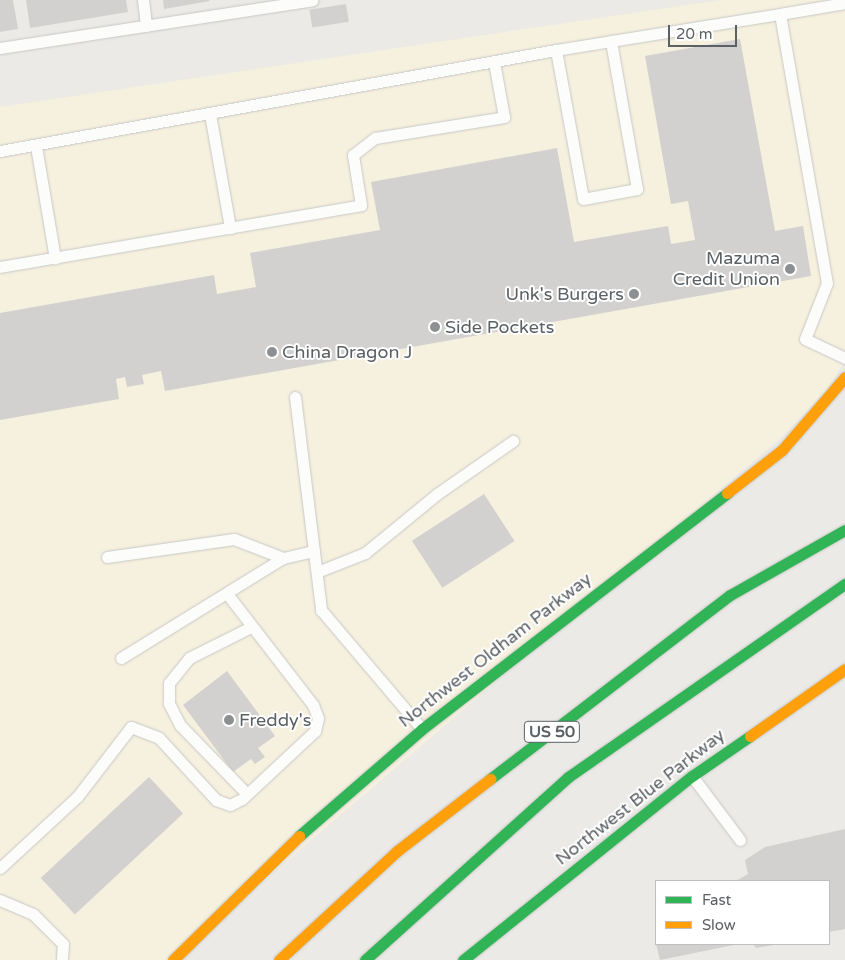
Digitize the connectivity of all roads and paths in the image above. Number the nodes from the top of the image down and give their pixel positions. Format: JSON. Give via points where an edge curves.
{"nodes":[{"id":1,"x":143,"y":0,"type":"edge"},
{"id":2,"x":312,"y":0,"type":"edge"},
{"id":3,"x":845,"y":3,"type":"edge"},
{"id":4,"x":780,"y":14,"type":"junction"},
{"id":5,"x":146,"y":26,"type":"junction"},
{"id":6,"x":611,"y":41,"type":"junction"},
{"id":7,"x":0,"y":48,"type":"edge"},
{"id":8,"x":556,"y":50,"type":"junction"},
{"id":9,"x":494,"y":62,"type":"junction"},
{"id":10,"x":210,"y":114,"type":"junction"},
{"id":11,"x":36,"y":146,"type":"junction"},
{"id":12,"x":0,"y":151,"type":"edge"},
{"id":13,"x":230,"y":228,"type":"junction"},
{"id":14,"x":55,"y":258,"type":"junction"},
{"id":15,"x":0,"y":267,"type":"edge"},
{"id":16,"x":845,"y":358,"type":"edge"},
{"id":17,"x":845,"y":377,"type":"edge"},
{"id":18,"x":295,"y":396,"type":"dead end"},
{"id":19,"x":512,"y":441,"type":"dead end"},
{"id":20,"x":845,"y":530,"type":"edge"},
{"id":21,"x":314,"y":551,"type":"junction"},
{"id":22,"x":107,"y":557,"type":"dead end"},
{"id":23,"x":283,"y":558,"type":"junction"},
{"id":24,"x":317,"y":572,"type":"junction"},
{"id":25,"x":845,"y":584,"type":"edge"},
{"id":26,"x":228,"y":595,"type":"junction"},
{"id":27,"x":251,"y":627,"type":"junction"},
{"id":28,"x":121,"y":658,"type":"dead end"},
{"id":29,"x":845,"y":669,"type":"edge"},
{"id":30,"x":422,"y":729,"type":"junction"},
{"id":31,"x":692,"y":776,"type":"junction"},
{"id":32,"x":247,"y":794,"type":"junction"},
{"id":33,"x":740,"y":840,"type":"dead end"},
{"id":34,"x":0,"y":868,"type":"edge"},
{"id":35,"x":0,"y":900,"type":"edge"},
{"id":36,"x":62,"y":960,"type":"edge"},
{"id":37,"x":173,"y":960,"type":"edge"},
{"id":38,"x":279,"y":960,"type":"edge"},
{"id":39,"x":365,"y":960,"type":"edge"},
{"id":40,"x":463,"y":960,"type":"edge"}],
"edges":[{"from":1,"to":5,"type":"lane"},
{"from":2,"to":5,"type":"lane"},
{"from":3,"to":4,"type":"lane"},
{"from":4,"to":6,"type":"lane"},
{"from":4,"to":16,"type":"lane","via":[[826,283],[805,339]]},
{"from":5,"to":7,"type":"lane"},
{"from":6,"to":8,"type":"lane"},
{"from":6,"to":8,"type":"lane","via":[[637,189],[583,199]]},
{"from":8,"to":9,"type":"lane"},
{"from":9,"to":10,"type":"lane"},
{"from":9,"to":13,"type":"lane","via":[[504,117],[375,138],[353,155],[361,205]]},
{"from":10,"to":11,"type":"lane"},
{"from":10,"to":13,"type":"lane"},
{"from":11,"to":12,"type":"lane"},
{"from":11,"to":14,"type":"lane"},
{"from":13,"to":14,"type":"lane"},
{"from":14,"to":15,"type":"lane"},
{"from":17,"to":30,"type":"main road","name":"Northwest Oldham Parkway","via":[[782,450]]},
{"from":18,"to":21,"type":"lane"},
{"from":19,"to":24,"type":"lane","via":[[437,494],[365,552]]},
{"from":20,"to":38,"type":"main road","number":"US 50","via":[[730,595],[397,851]]},
{"from":21,"to":23,"type":"lane"},
{"from":21,"to":24,"type":"lane"},
{"from":22,"to":23,"type":"lane","via":[[234,539]]},
{"from":23,"to":26,"type":"lane"},
{"from":24,"to":30,"type":"lane","via":[[321,610]]},
{"from":25,"to":39,"type":"main road","number":"US 50","via":[[568,777]]},
{"from":26,"to":27,"type":"lane"},
{"from":26,"to":28,"type":"lane"},
{"from":27,"to":32,"type":"lane","via":[[313,705],[318,718],[315,731]]},
{"from":27,"to":32,"type":"lane","via":[[190,658],[169,683],[169,703],[180,725]]},
{"from":29,"to":31,"type":"main road","name":"Northwest Blue Parkway"},
{"from":30,"to":37,"type":"main road","name":"Northwest Oldham Parkway","via":[[318,817]]},
{"from":31,"to":33,"type":"lane"},
{"from":31,"to":40,"type":"main road","name":"Northwest Blue Parkway"},
{"from":32,"to":34,"type":"lane","via":[[230,805],[216,800],[159,738],[131,727],[77,797]]},
{"from":35,"to":36,"type":"lane","via":[[33,914],[63,944]]}]}
